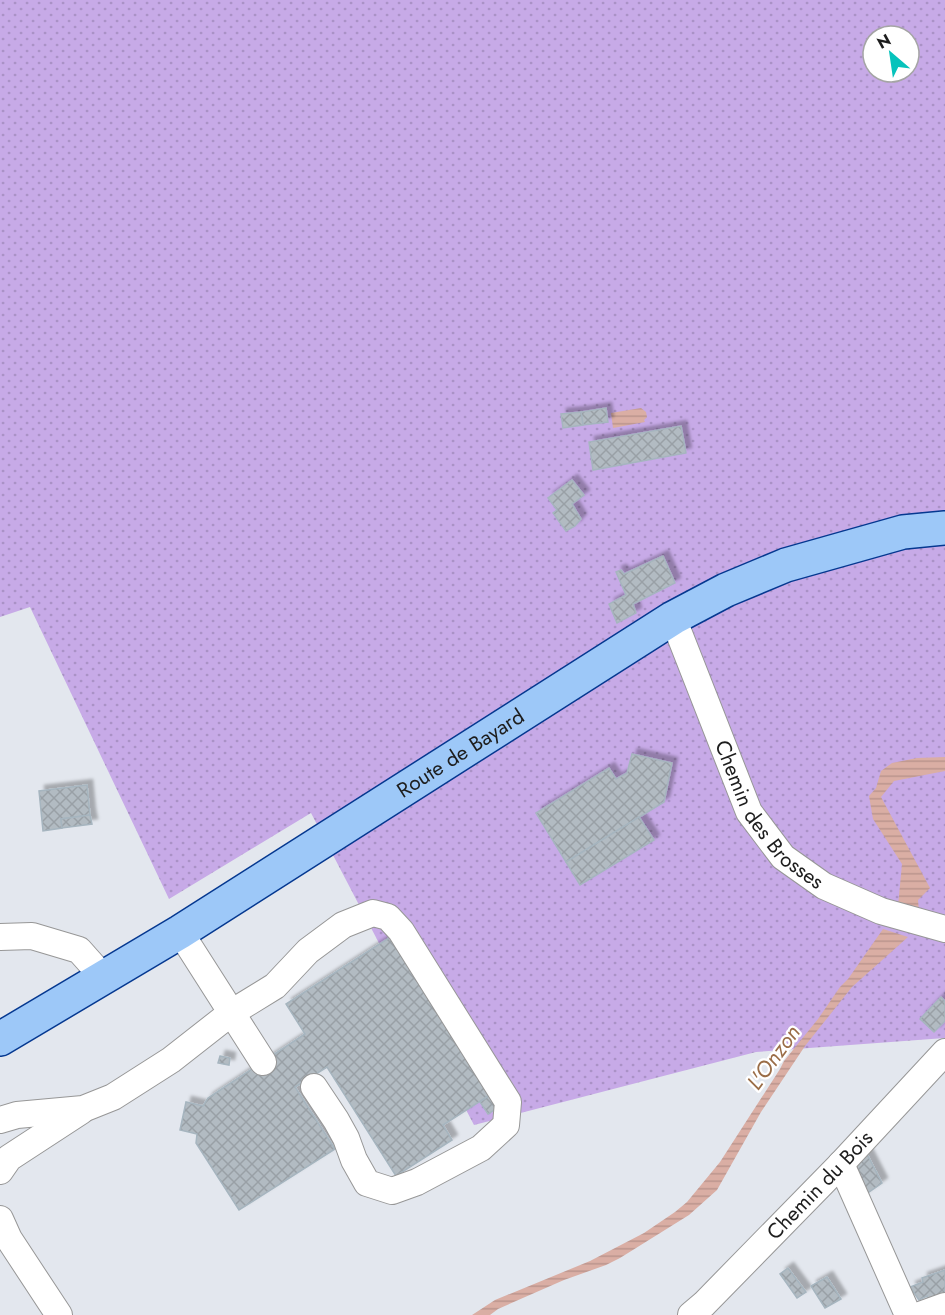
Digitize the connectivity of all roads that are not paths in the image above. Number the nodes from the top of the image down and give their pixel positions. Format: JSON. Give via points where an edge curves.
{"nodes":[{"id":1,"x":945,"y":528,"type":"edge"},
{"id":2,"x":673,"y":618,"type":"junction"},
{"id":3,"x":945,"y":929,"type":"edge"},
{"id":4,"x":180,"y":932,"type":"junction"},
{"id":5,"x":0,"y":937,"type":"edge"},
{"id":6,"x":103,"y":977,"type":"junction"},
{"id":7,"x":231,"y":1013,"type":"junction"},
{"id":8,"x":0,"y":1039,"type":"edge"},
{"id":9,"x":945,"y":1052,"type":"edge"},
{"id":10,"x":263,"y":1062,"type":"dead end"},
{"id":11,"x":314,"y":1087,"type":"dead end"},
{"id":12,"x":83,"y":1109,"type":"junction"},
{"id":13,"x":0,"y":1120,"type":"edge"},
{"id":14,"x":841,"y":1164,"type":"junction"},
{"id":15,"x":0,"y":1171,"type":"edge"},
{"id":16,"x":0,"y":1219,"type":"edge"},
{"id":17,"x":945,"y":1306,"type":"edge"},
{"id":18,"x":59,"y":1315,"type":"edge"},
{"id":19,"x":691,"y":1315,"type":"edge"},
{"id":20,"x":908,"y":1315,"type":"edge"},
{"id":21,"x":920,"y":1315,"type":"edge"}],
"edges":[{"from":1,"to":2,"type":"main road","name":"Route de Bayard","via":[[903,532],[786,565]]},
{"from":2,"to":3,"type":"street","name":"Chemin des Brosses","via":[[749,812],[783,857],[824,886],[880,911]]},
{"from":2,"to":4,"type":"main road","name":"Route de Bayard"},
{"from":4,"to":6,"type":"main road","name":"Route de Bayard"},
{"from":4,"to":7,"type":"street"},
{"from":5,"to":6,"type":"street","via":[[32,936],[80,950]]},
{"from":6,"to":8,"type":"main road","name":"Route de Bayard"},
{"from":7,"to":10,"type":"street"},
{"from":7,"to":11,"type":"street","via":[[275,986],[308,951],[343,925],[373,913],[388,917],[401,931],[508,1102],[506,1125],[481,1148],[392,1191],[367,1183],[336,1119]]},
{"from":7,"to":12,"type":"street","via":[[171,1060],[113,1097]]},
{"from":9,"to":14,"type":"street","name":"Chemin du Bois"},
{"from":12,"to":13,"type":"street"},
{"from":12,"to":15,"type":"street","via":[[9,1158]]},
{"from":14,"to":19,"type":"street","name":"Chemin du Bois"},
{"from":14,"to":20,"type":"street"},
{"from":16,"to":18,"type":"street"},
{"from":17,"to":21,"type":"street"}]}
